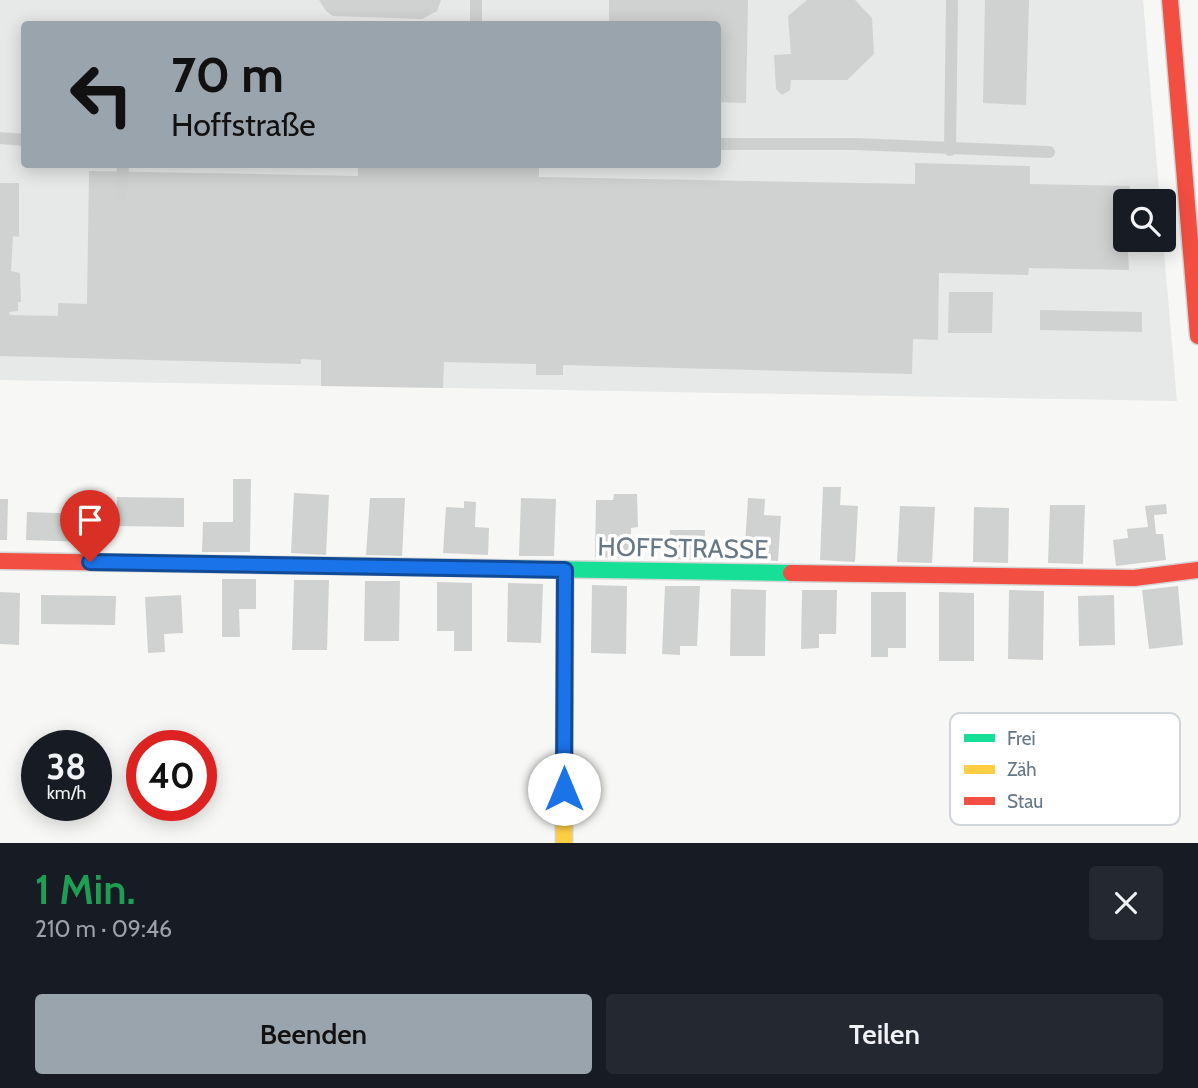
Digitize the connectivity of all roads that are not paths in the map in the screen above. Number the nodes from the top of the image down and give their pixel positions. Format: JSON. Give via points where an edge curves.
{"nodes":[{"id":1,"x":476,"y":0,"type":"edge"},
{"id":2,"x":953,"y":0,"type":"edge"},
{"id":3,"x":1170,"y":0,"type":"edge"},
{"id":4,"x":476,"y":21,"type":"edge"},
{"id":5,"x":0,"y":138,"type":"edge"},
{"id":6,"x":21,"y":140,"type":"edge"},
{"id":7,"x":721,"y":144,"type":"edge"},
{"id":8,"x":950,"y":150,"type":"junction"},
{"id":9,"x":1049,"y":152,"type":"dead end"},
{"id":10,"x":123,"y":168,"type":"edge"},
{"id":11,"x":121,"y":195,"type":"dead end"},
{"id":12,"x":1198,"y":335,"type":"edge"},
{"id":13,"x":0,"y":561,"type":"edge"},
{"id":14,"x":565,"y":570,"type":"junction"},
{"id":15,"x":1198,"y":570,"type":"edge"},
{"id":16,"x":564,"y":843,"type":"edge"}],
"edges":[{"from":1,"to":4,"type":"lane"},
{"from":2,"to":8,"type":"lane"},
{"from":3,"to":12,"type":"street"},
{"from":5,"to":6,"type":"lane"},
{"from":7,"to":8,"type":"lane","via":[[855,144]]},
{"from":8,"to":9,"type":"lane"},
{"from":10,"to":11,"type":"lane"},
{"from":13,"to":14,"type":"street","name":"HOFFSTRASSE"},
{"from":14,"to":15,"type":"street","name":"HOFFSTRASSE","via":[[1134,578]]},
{"from":14,"to":16,"type":"street"}]}
